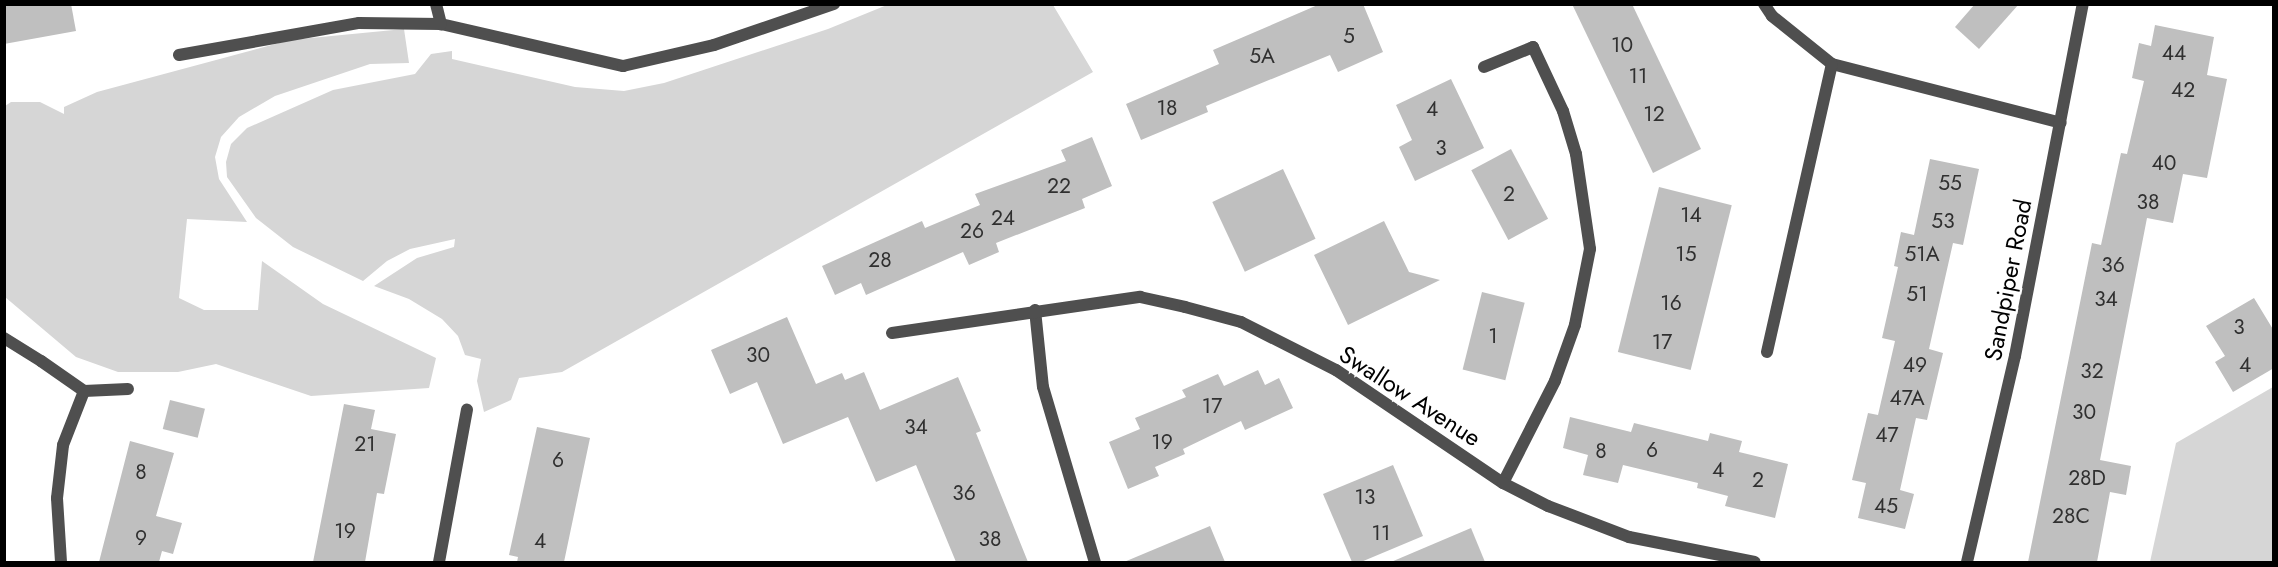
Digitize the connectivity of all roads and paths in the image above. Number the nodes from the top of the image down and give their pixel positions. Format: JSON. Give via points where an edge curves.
{"nodes":[{"id":1,"x":436,"y":4,"type":"edge"},
{"id":2,"x":834,"y":4,"type":"edge"},
{"id":3,"x":1764,"y":4,"type":"edge"},
{"id":4,"x":2083,"y":4,"type":"edge"},
{"id":5,"x":441,"y":24,"type":"junction"},
{"id":6,"x":179,"y":55,"type":"dead end"},
{"id":7,"x":1832,"y":64,"type":"junction"},
{"id":8,"x":1484,"y":67,"type":"dead end"},
{"id":9,"x":2061,"y":123,"type":"junction"},
{"id":10,"x":1035,"y":310,"type":"junction"},
{"id":11,"x":892,"y":333,"type":"dead end"},
{"id":12,"x":4,"y":338,"type":"edge"},
{"id":13,"x":1767,"y":352,"type":"dead end"},
{"id":14,"x":128,"y":389,"type":"dead end"},
{"id":15,"x":84,"y":391,"type":"junction"},
{"id":16,"x":467,"y":410,"type":"dead end"},
{"id":17,"x":1503,"y":483,"type":"junction"},
{"id":18,"x":61,"y":562,"type":"edge"},
{"id":19,"x":439,"y":562,"type":"edge"},
{"id":20,"x":1095,"y":562,"type":"edge"},
{"id":21,"x":1755,"y":562,"type":"edge"},
{"id":22,"x":1967,"y":562,"type":"edge"}],
"edges":[{"from":1,"to":5,"type":"street"},
{"from":2,"to":5,"type":"street","via":[[714,45],[624,66]]},
{"from":3,"to":7,"type":"street","via":[[1772,16]]},
{"from":4,"to":9,"type":"street","name":"Sandpiper Road"},
{"from":5,"to":6,"type":"street","via":[[359,23]]},
{"from":7,"to":9,"type":"street"},
{"from":7,"to":13,"type":"street"},
{"from":8,"to":17,"type":"street","via":[[1533,47],[1563,111],[1576,154],[1590,249],[1575,325],[1555,381]]},
{"from":9,"to":22,"type":"street","name":"Sandpiper Road","via":[[2015,356]]},
{"from":10,"to":11,"type":"street","name":"Swallow Avenue"},
{"from":10,"to":17,"type":"street","name":"Swallow Avenue","via":[[1140,297],[1241,322],[1336,370]]},
{"from":10,"to":20,"type":"street","via":[[1043,387]]},
{"from":12,"to":15,"type":"street"},
{"from":14,"to":15,"type":"street"},
{"from":15,"to":18,"type":"street","via":[[63,445],[57,498]]},
{"from":16,"to":19,"type":"street"},
{"from":17,"to":21,"type":"street","name":"Swallow Avenue","via":[[1548,506],[1629,537]]}]}
